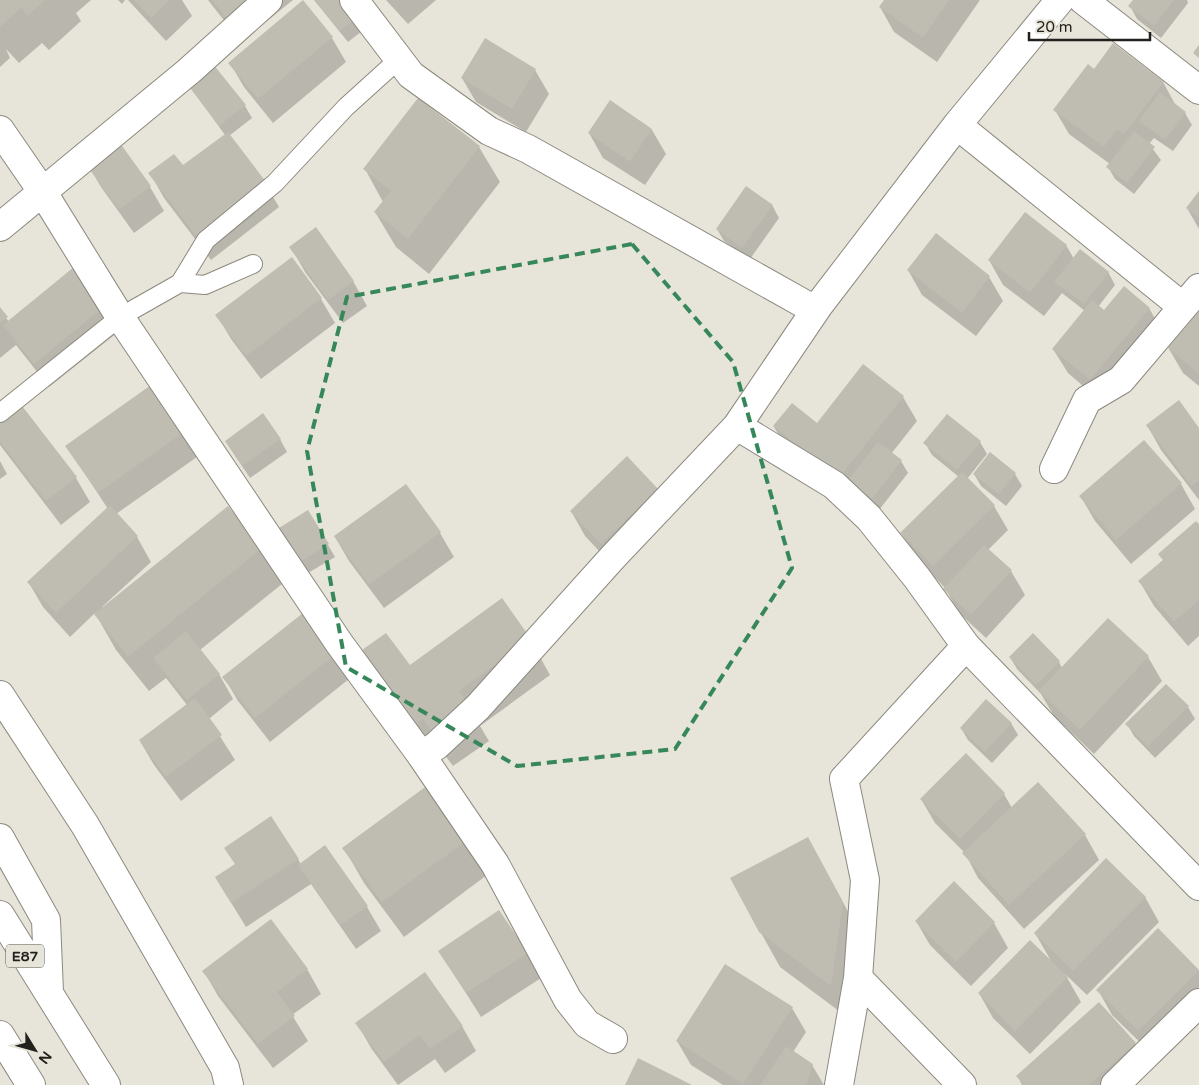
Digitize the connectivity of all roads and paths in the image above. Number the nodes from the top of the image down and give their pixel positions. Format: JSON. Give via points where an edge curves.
{"nodes":[{"id":1,"x":268,"y":0,"type":"edge"},
{"id":2,"x":354,"y":0,"type":"edge"},
{"id":3,"x":1060,"y":0,"type":"edge"},
{"id":4,"x":1084,"y":0,"type":"edge"},
{"id":5,"x":399,"y":58,"type":"junction"},
{"id":6,"x":1199,"y":90,"type":"edge"},
{"id":7,"x":957,"y":125,"type":"junction"},
{"id":8,"x":0,"y":130,"type":"edge"},
{"id":9,"x":42,"y":191,"type":"junction"},
{"id":10,"x":0,"y":227,"type":"edge"},
{"id":11,"x":253,"y":264,"type":"dead end"},
{"id":12,"x":180,"y":284,"type":"junction"},
{"id":13,"x":1191,"y":298,"type":"edge"},
{"id":14,"x":815,"y":310,"type":"junction"},
{"id":15,"x":120,"y":317,"type":"junction"},
{"id":16,"x":0,"y":413,"type":"edge"},
{"id":17,"x":737,"y":426,"type":"junction"},
{"id":18,"x":1054,"y":469,"type":"dead end"},
{"id":19,"x":966,"y":646,"type":"junction"},
{"id":20,"x":0,"y":695,"type":"edge"},
{"id":21,"x":421,"y":755,"type":"junction"},
{"id":22,"x":0,"y":838,"type":"edge"},
{"id":23,"x":1199,"y":886,"type":"edge"},
{"id":24,"x":0,"y":915,"type":"edge"},
{"id":25,"x":858,"y":978,"type":"junction"},
{"id":26,"x":50,"y":996,"type":"junction"},
{"id":27,"x":1199,"y":1003,"type":"edge"},
{"id":28,"x":0,"y":1035,"type":"edge"},
{"id":29,"x":613,"y":1039,"type":"dead end"},
{"id":30,"x":31,"y":1085,"type":"edge"},
{"id":31,"x":106,"y":1085,"type":"edge"},
{"id":32,"x":229,"y":1085,"type":"edge"},
{"id":33,"x":839,"y":1085,"type":"edge"},
{"id":34,"x":962,"y":1085,"type":"edge"},
{"id":35,"x":1115,"y":1085,"type":"edge"}],
"edges":[{"from":1,"to":9,"type":"main road","via":[[189,71]]},
{"from":2,"to":5,"type":"main road"},
{"from":3,"to":7,"type":"main road"},
{"from":4,"to":6,"type":"main road"},
{"from":5,"to":12,"type":"lane","via":[[346,107],[275,183],[206,240]]},
{"from":5,"to":14,"type":"main road","via":[[411,75],[489,131],[528,149]]},
{"from":7,"to":13,"type":"main road"},
{"from":7,"to":14,"type":"main road"},
{"from":8,"to":9,"type":"main road"},
{"from":9,"to":10,"type":"main road"},
{"from":9,"to":15,"type":"main road"},
{"from":11,"to":12,"type":"lane","via":[[205,285]]},
{"from":12,"to":15,"type":"lane"},
{"from":13,"to":18,"type":"main road","via":[[1121,380],[1087,400]]},
{"from":14,"to":17,"type":"main road"},
{"from":15,"to":16,"type":"lane"},
{"from":15,"to":21,"type":"main road","via":[[348,657]]},
{"from":17,"to":19,"type":"main road","via":[[834,485],[870,518]]},
{"from":17,"to":21,"type":"main road","via":[[478,707],[436,746]]},
{"from":19,"to":23,"type":"main road"},
{"from":19,"to":25,"type":"main road","via":[[844,779],[865,880]]},
{"from":20,"to":32,"type":"main road","via":[[84,824],[225,1068]]},
{"from":21,"to":29,"type":"main road","via":[[495,864],[568,1000],[587,1024]]},
{"from":22,"to":26,"type":"main road","via":[[46,920]]},
{"from":24,"to":26,"type":"main road","number":"E87"},
{"from":25,"to":33,"type":"main road"},
{"from":25,"to":34,"type":"main road"},
{"from":26,"to":31,"type":"main road","number":"E87"},
{"from":27,"to":35,"type":"main road"},
{"from":28,"to":30,"type":"main road"}]}
